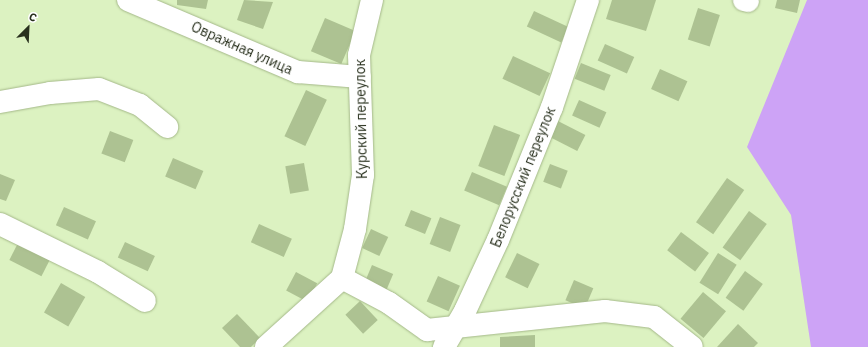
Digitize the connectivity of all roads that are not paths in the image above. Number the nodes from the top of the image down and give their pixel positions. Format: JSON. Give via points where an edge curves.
{"nodes":[{"id":1,"x":128,"y":0,"type":"edge"},
{"id":2,"x":372,"y":0,"type":"edge"},
{"id":3,"x":588,"y":0,"type":"edge"},
{"id":4,"x":360,"y":77,"type":"junction"},
{"id":5,"x":0,"y":102,"type":"edge"},
{"id":6,"x":167,"y":128,"type":"dead end"},
{"id":7,"x":0,"y":224,"type":"edge"},
{"id":8,"x":342,"y":278,"type":"junction"},
{"id":9,"x":145,"y":301,"type":"dead end"},
{"id":10,"x":449,"y":338,"type":"edge"},
{"id":11,"x":266,"y":347,"type":"edge"},
{"id":12,"x":692,"y":347,"type":"edge"}],
"edges":[{"from":1,"to":4,"type":"street","name":"Овражная улица","via":[[298,72]]},
{"from":2,"to":4,"type":"street","name":"Курский переулок","via":[[359,55]]},
{"from":3,"to":10,"type":"street","name":"Белорусский переулок","via":[[537,144],[498,240]]},
{"from":4,"to":8,"type":"street","name":"Курский переулок","via":[[364,175]]},
{"from":5,"to":6,"type":"street","via":[[50,93],[99,89],[140,105]]},
{"from":7,"to":9,"type":"street","via":[[98,272]]},
{"from":8,"to":10,"type":"street","via":[[389,303],[426,330]]},
{"from":8,"to":11,"type":"street"},
{"from":10,"to":12,"type":"street","via":[[605,311],[654,317]]}]}
